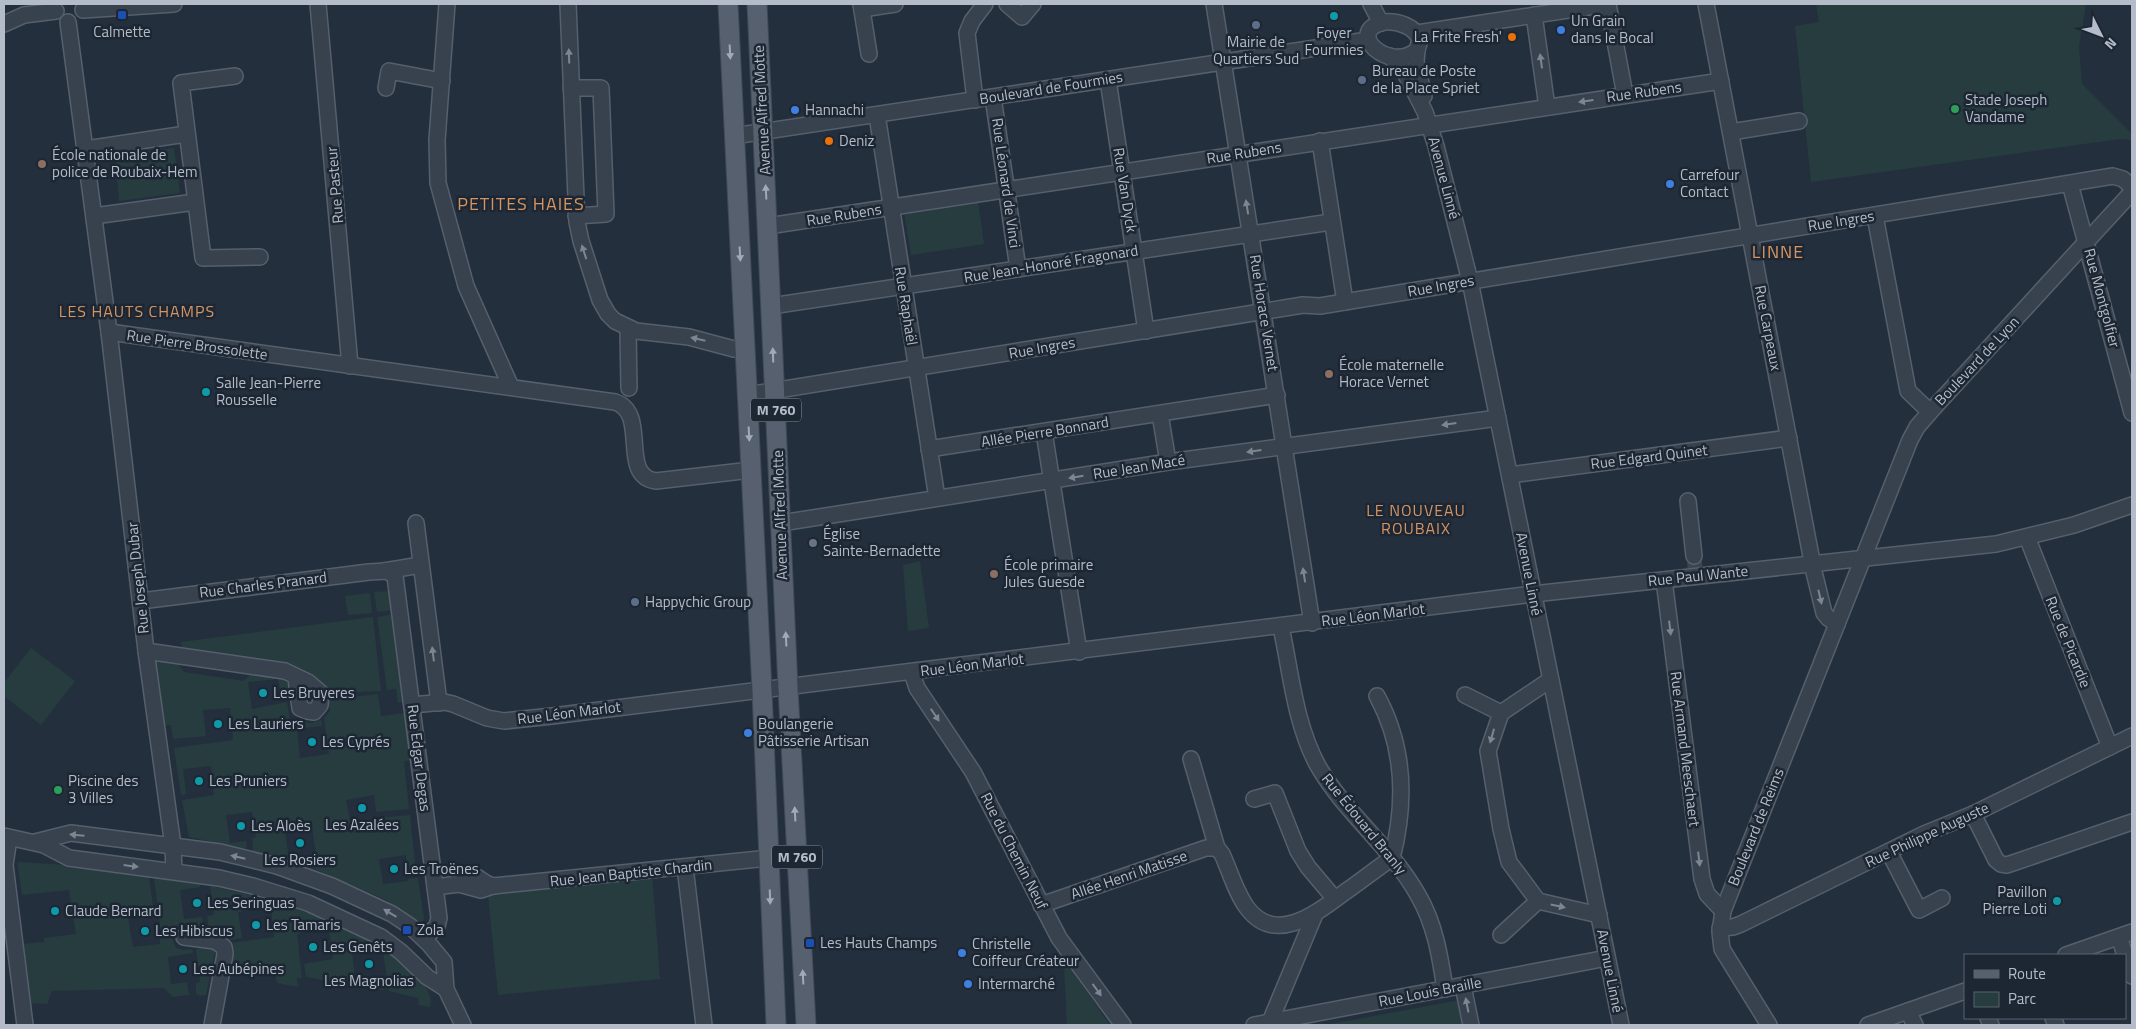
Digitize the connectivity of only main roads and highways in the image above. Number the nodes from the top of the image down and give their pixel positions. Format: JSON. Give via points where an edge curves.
{"nodes":[{"id":1,"x":728,"y":4,"type":"edge"},
{"id":2,"x":757,"y":4,"type":"edge"},
{"id":3,"x":776,"y":1025,"type":"edge"},
{"id":4,"x":806,"y":1025,"type":"edge"}],
"edges":[{"from":1,"to":3,"type":"main road","name":"Avenue Alfred Motte","number":"M 760","one_way":true},
{"from":4,"to":2,"type":"main road","name":"Avenue Alfred Motte","number":"M 760","one_way":true}]}
